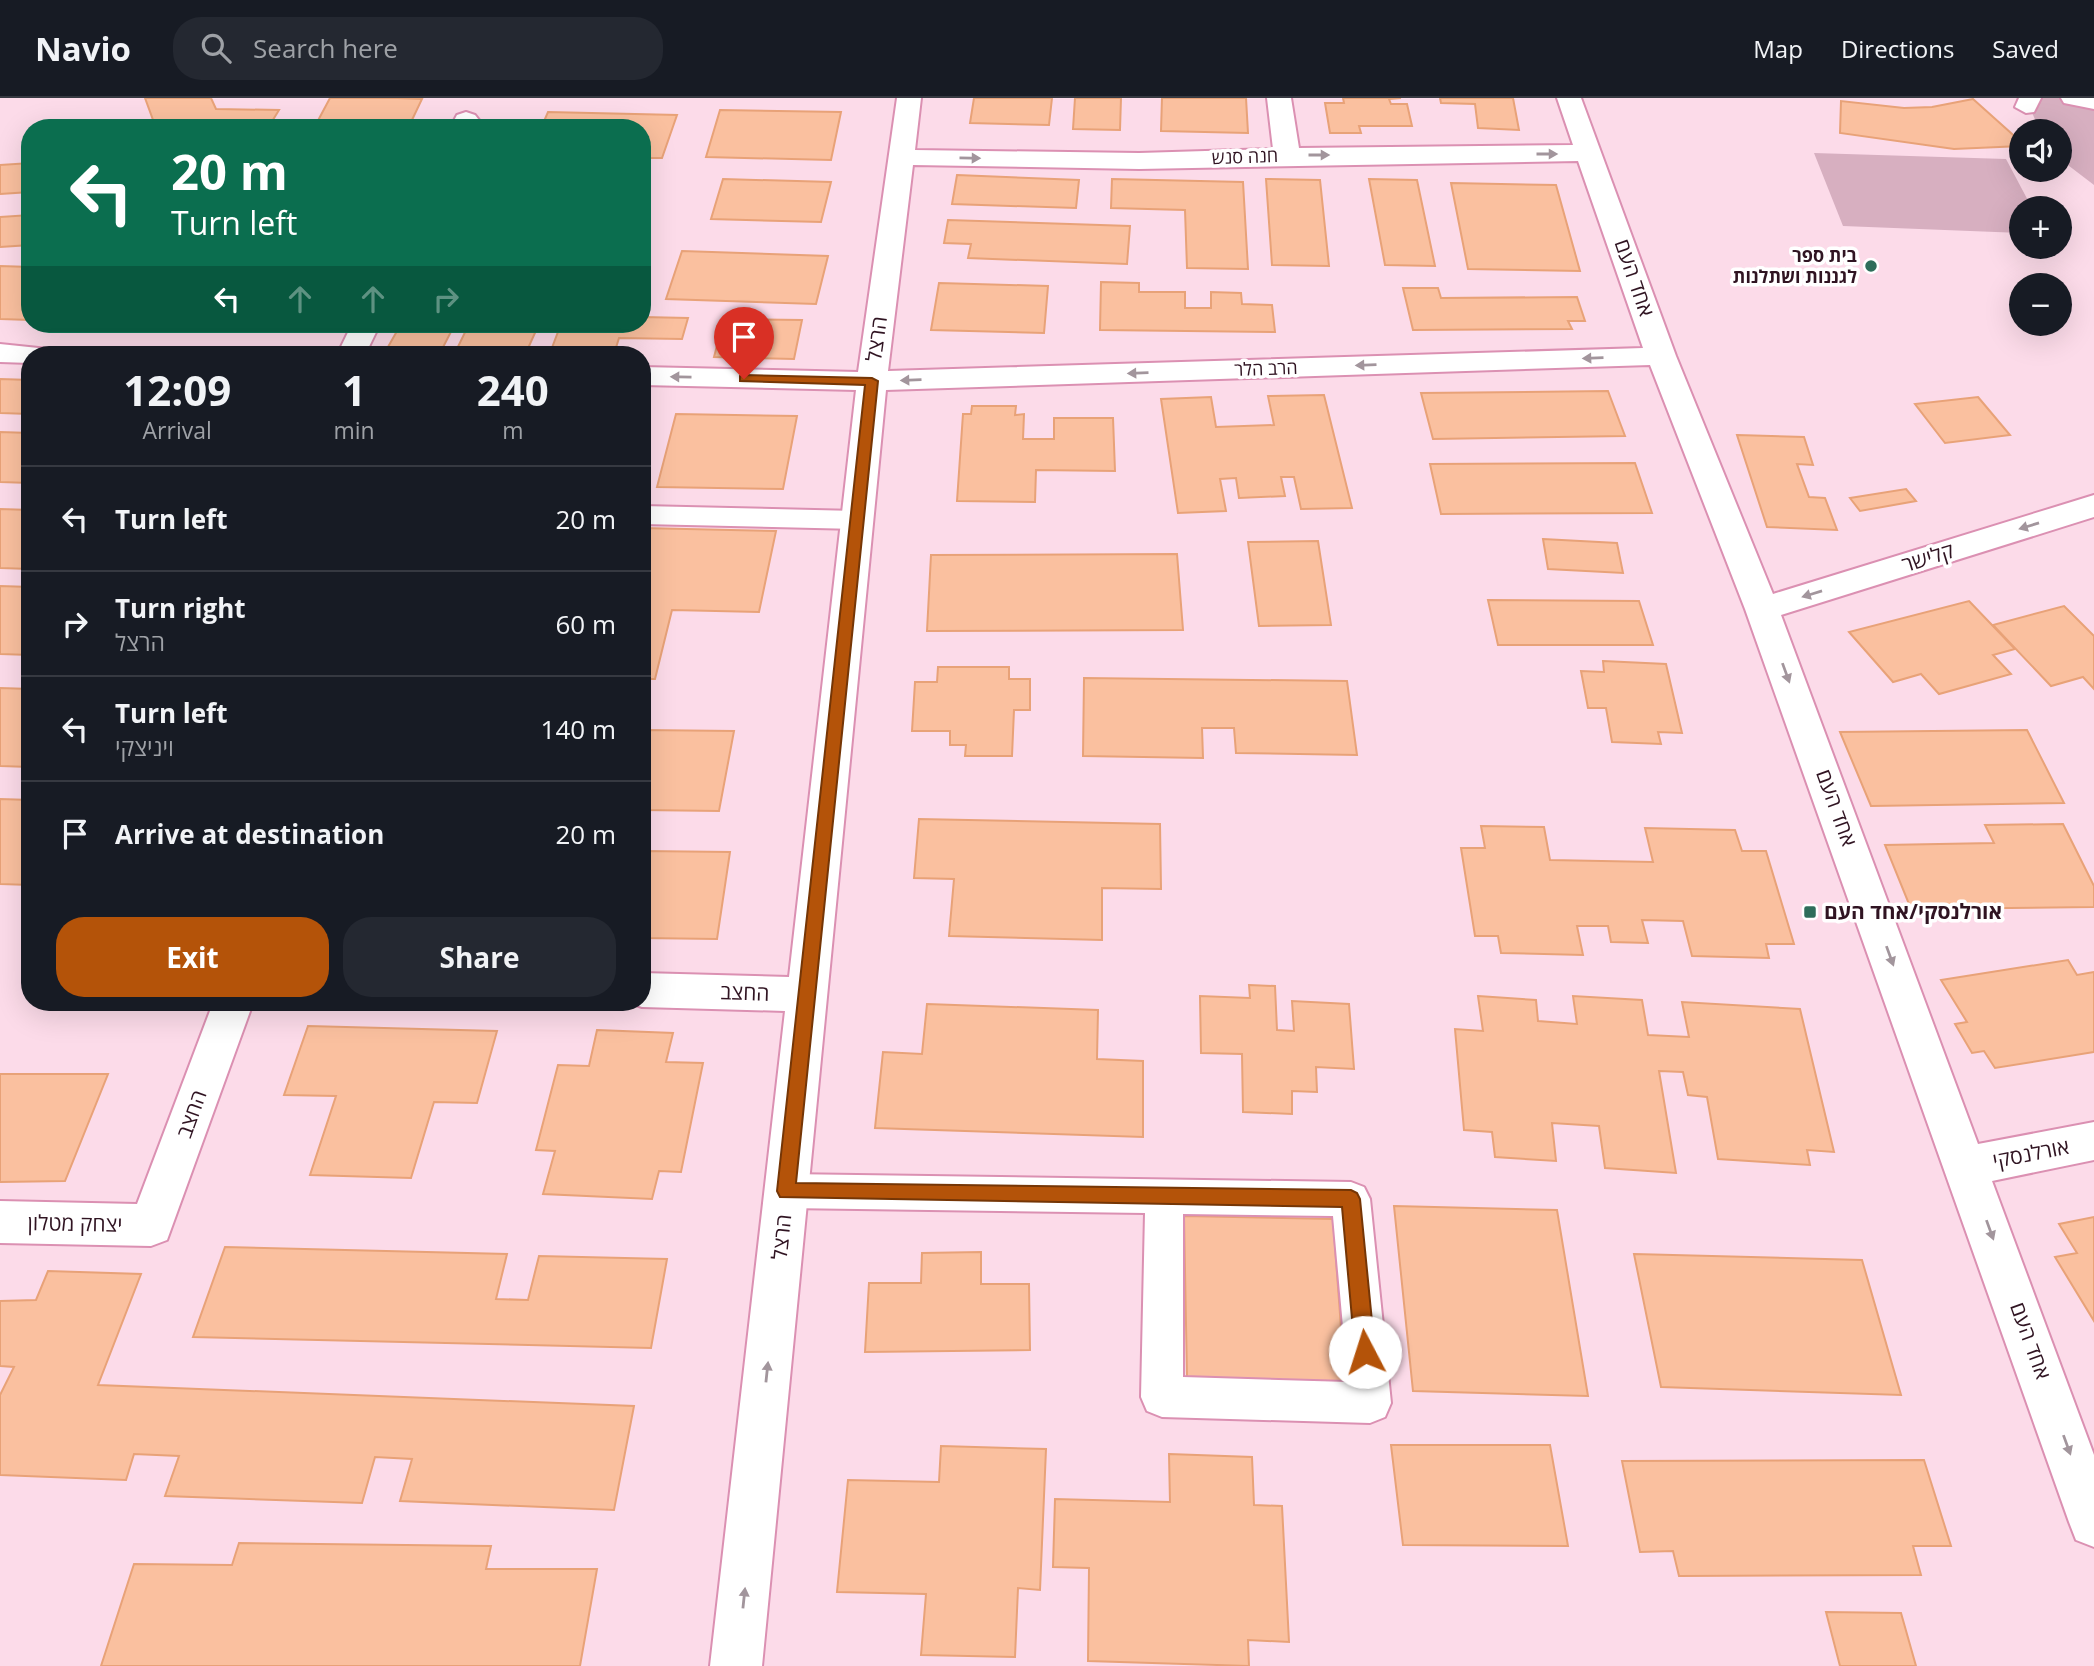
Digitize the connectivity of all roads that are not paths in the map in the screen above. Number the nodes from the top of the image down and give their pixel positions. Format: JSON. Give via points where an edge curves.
{"nodes":[{"id":1,"x":909,"y":98,"type":"edge"},
{"id":2,"x":1279,"y":98,"type":"edge"},
{"id":3,"x":1569,"y":98,"type":"edge"},
{"id":4,"x":2073,"y":98,"type":"edge"},
{"id":5,"x":2094,"y":103,"type":"edge"},
{"id":6,"x":1590,"y":153,"type":"junction"},
{"id":7,"x":1287,"y":156,"type":"junction"},
{"id":8,"x":901,"y":157,"type":"junction"},
{"id":9,"x":0,"y":354,"type":"edge"},
{"id":10,"x":21,"y":355,"type":"edge"},
{"id":11,"x":1661,"y":356,"type":"junction"},
{"id":12,"x":651,"y":376,"type":"edge"},
{"id":13,"x":872,"y":381,"type":"junction"},
{"id":14,"x":2094,"y":506,"type":"edge"},
{"id":15,"x":651,"y":515,"type":"edge"},
{"id":16,"x":857,"y":520,"type":"junction"},
{"id":17,"x":1762,"y":609,"type":"junction"},
{"id":18,"x":651,"y":990,"type":"edge"},
{"id":19,"x":807,"y":995,"type":"junction"},
{"id":20,"x":230,"y":1011,"type":"edge"},
{"id":21,"x":2094,"y":1141,"type":"edge"},
{"id":22,"x":1967,"y":1166,"type":"junction"},
{"id":23,"x":786,"y":1191,"type":"junction"},
{"id":24,"x":1164,"y":1196,"type":"junction"},
{"id":25,"x":0,"y":1222,"type":"edge"},
{"id":26,"x":151,"y":1225,"type":"joint"},
{"id":27,"x":2094,"y":1522,"type":"edge"},
{"id":28,"x":736,"y":1666,"type":"edge"}],
"edges":[{"from":1,"to":8,"type":"street","name":"הרצל"},
{"from":2,"to":7,"type":"street"},
{"from":3,"to":6,"type":"street","name":"אחד העם"},
{"from":4,"to":5,"type":"lane"},
{"from":7,"to":6,"type":"street","name":"חנה סנש","one_way":true},
{"from":6,"to":11,"type":"street","name":"אחד העם"},
{"from":8,"to":7,"type":"street","name":"חנה סנש","one_way":true,"via":[[1139,161]]},
{"from":8,"to":13,"type":"street","name":"הרצל"},
{"from":9,"to":10,"type":"street"},
{"from":11,"to":13,"type":"street","name":"הרב הלר","one_way":true},
{"from":11,"to":17,"type":"street","name":"אחד העם"},
{"from":13,"to":12,"type":"street","name":"הרב הלר","one_way":true},
{"from":13,"to":16,"type":"street","name":"הרצל"},
{"from":14,"to":17,"type":"street","name":"קלישר","one_way":true},
{"from":15,"to":16,"type":"lane"},
{"from":16,"to":19,"type":"street","name":"הרצל"},
{"from":17,"to":22,"type":"street","name":"אחד העם","one_way":true},
{"from":18,"to":19,"type":"street","name":"החצב"},
{"from":19,"to":23,"type":"street","name":"הרצל"},
{"from":20,"to":26,"type":"street","name":"החצב"},
{"from":21,"to":22,"type":"street","name":"אורלנסקי"},
{"from":22,"to":27,"type":"street","name":"אחד העם","one_way":true},
{"from":23,"to":24,"type":"lane"},
{"from":28,"to":23,"type":"street","name":"הרצל","one_way":true},
{"from":24,"to":24,"type":"lane","via":[[1351,1199],[1370,1403],[1163,1397]]},
{"from":25,"to":26,"type":"street","name":"יצחק מטלון"}]}
